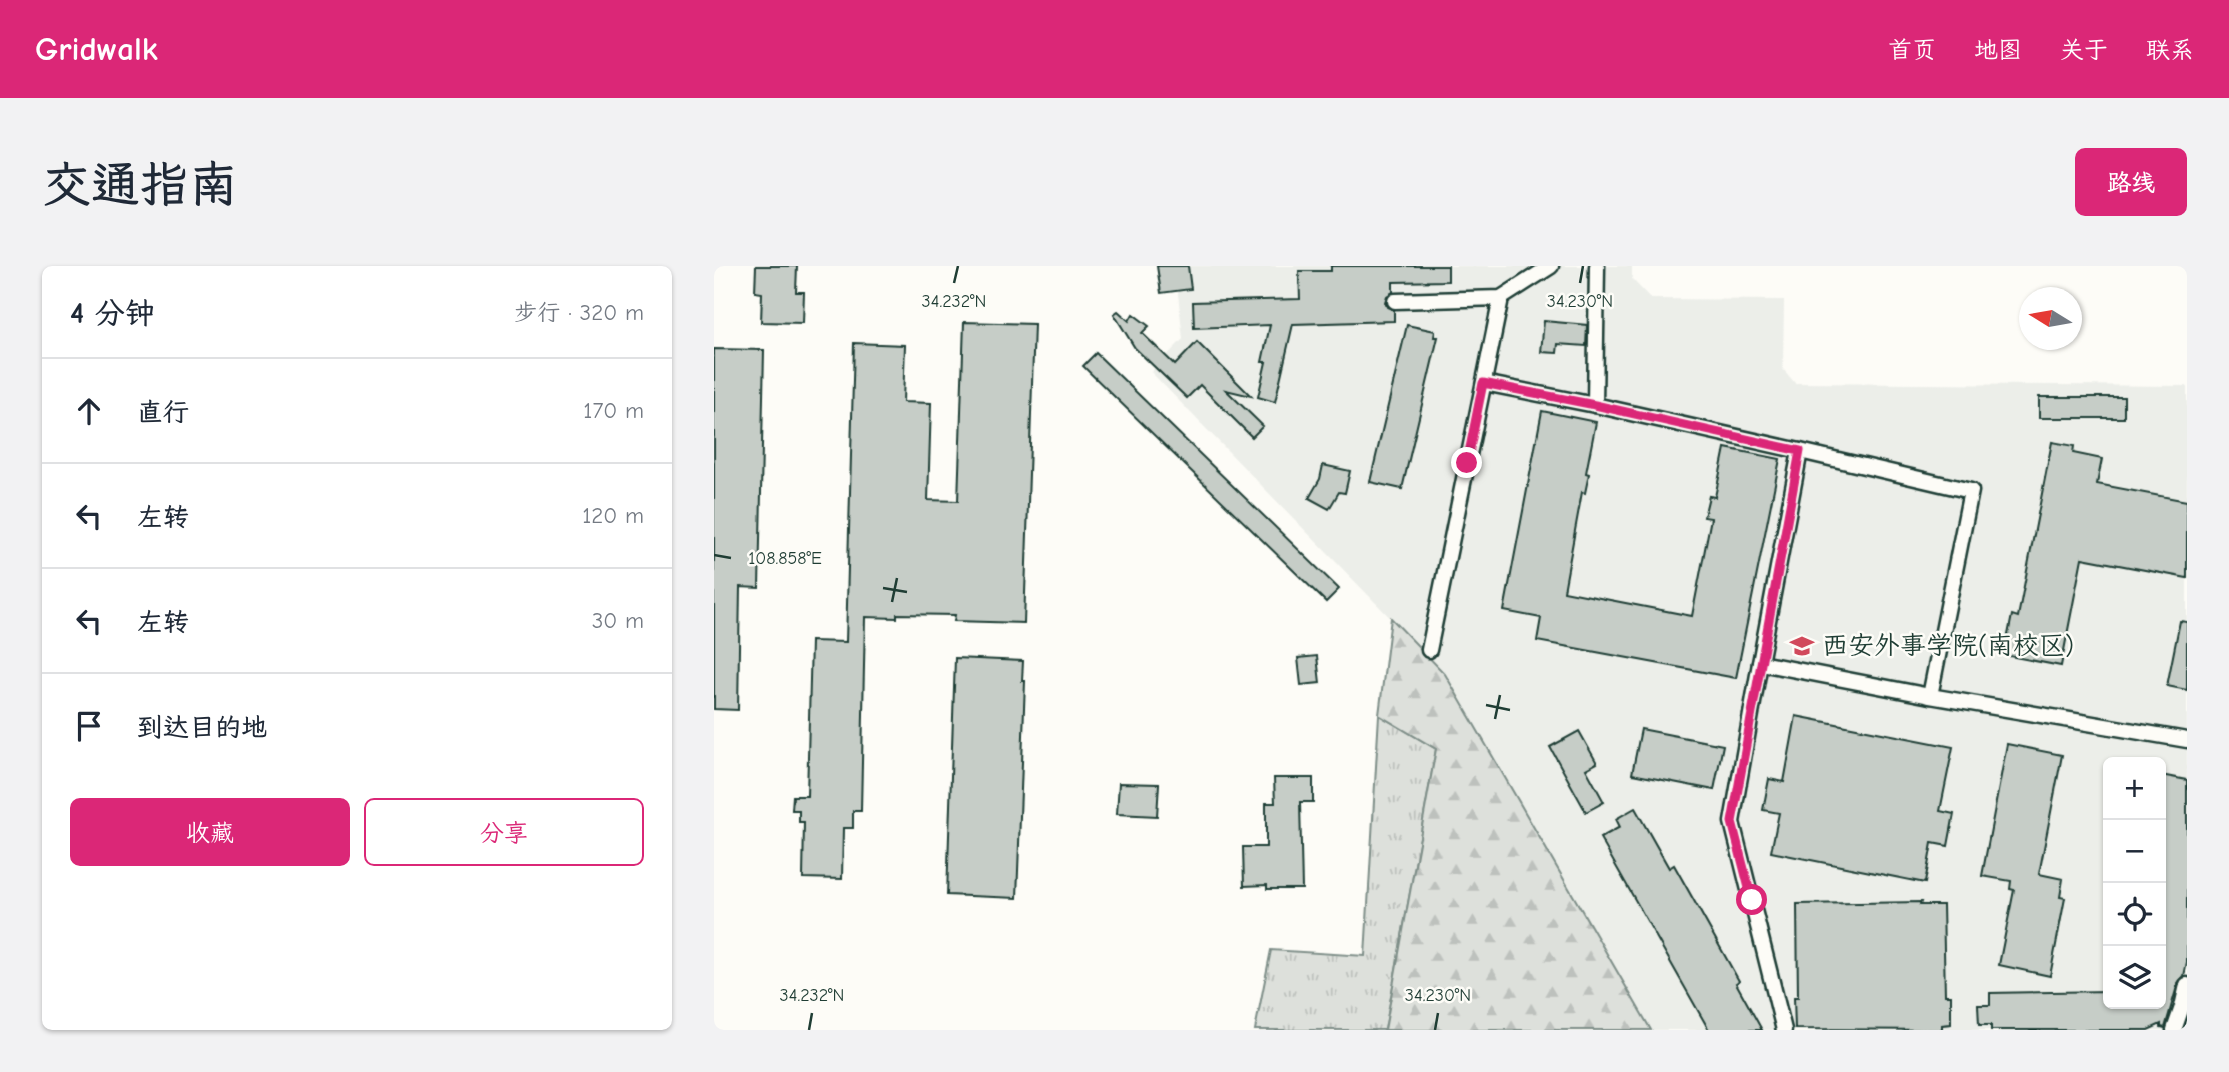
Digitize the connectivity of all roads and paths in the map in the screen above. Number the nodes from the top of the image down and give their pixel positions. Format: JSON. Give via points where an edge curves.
{"nodes":[{"id":1,"x":1551,"y":266,"type":"edge"},
{"id":2,"x":1597,"y":266,"type":"edge"},
{"id":3,"x":1501,"y":298,"type":"junction"},
{"id":4,"x":1395,"y":301,"type":"dead end"},
{"id":5,"x":1483,"y":383,"type":"junction"},
{"id":6,"x":1595,"y":405,"type":"junction"},
{"id":7,"x":1800,"y":451,"type":"junction"},
{"id":8,"x":1429,"y":650,"type":"dead end"},
{"id":9,"x":1760,"y":663,"type":"junction"},
{"id":10,"x":1930,"y":696,"type":"junction"},
{"id":11,"x":2187,"y":740,"type":"edge"},
{"id":12,"x":2187,"y":985,"type":"edge"},
{"id":13,"x":1784,"y":1030,"type":"edge"},
{"id":14,"x":2174,"y":1030,"type":"edge"}],
"edges":[{"from":1,"to":3,"type":"street"},
{"from":2,"to":6,"type":"street"},
{"from":3,"to":4,"type":"street"},
{"from":3,"to":5,"type":"street"},
{"from":5,"to":6,"type":"street"},
{"from":5,"to":8,"type":"street"},
{"from":6,"to":7,"type":"street"},
{"from":7,"to":9,"type":"street"},
{"from":7,"to":10,"type":"street","via":[[1971,491]]},
{"from":9,"to":10,"type":"street"},
{"from":9,"to":13,"type":"street","via":[[1732,822]]},
{"from":10,"to":11,"type":"street"},
{"from":12,"to":14,"type":"street"}]}
